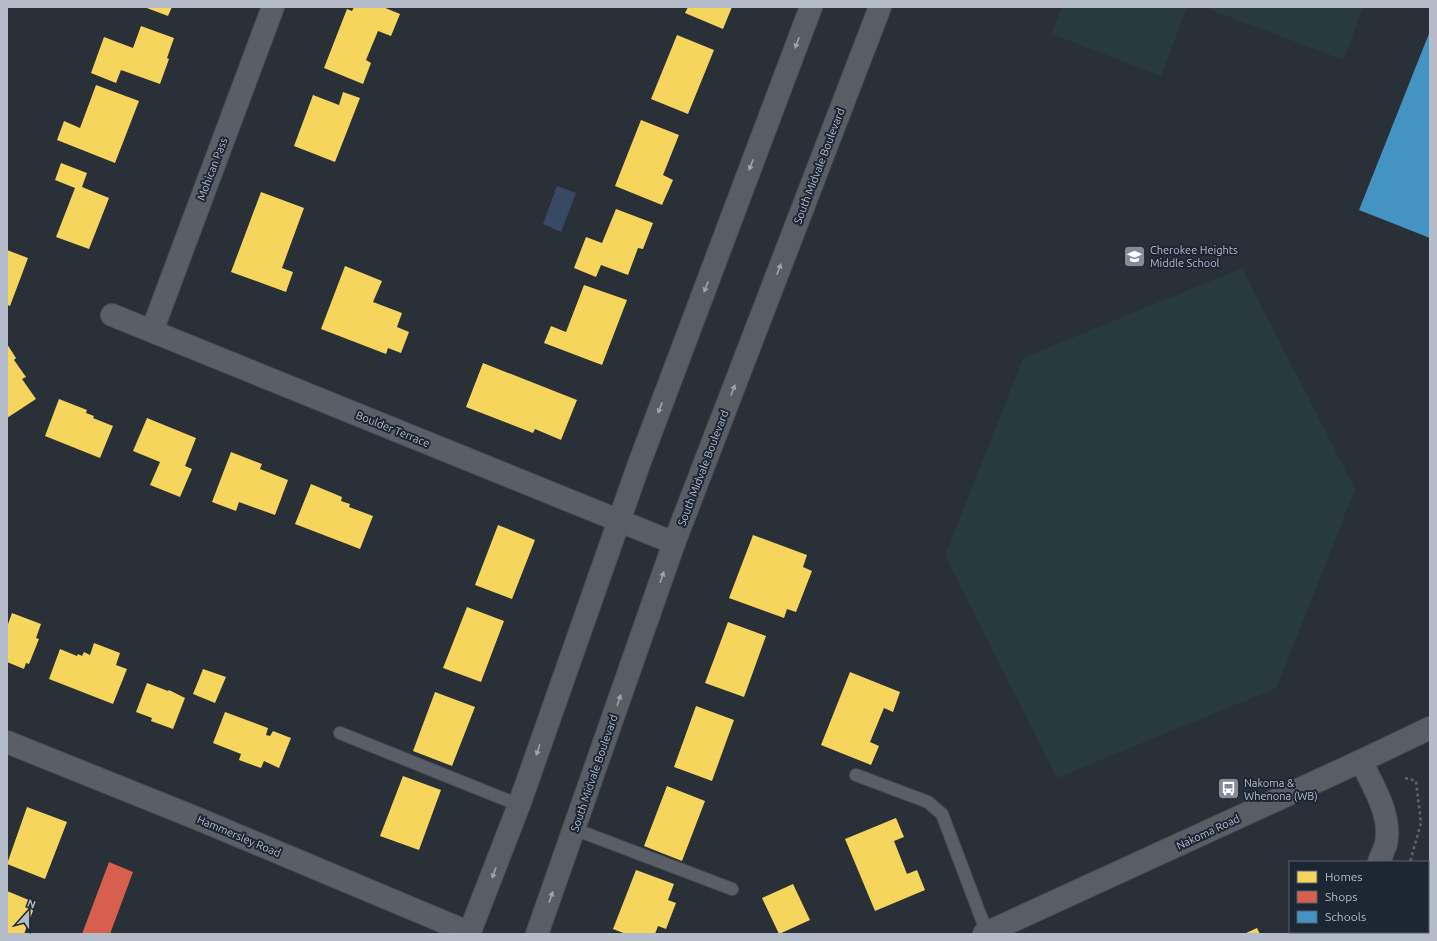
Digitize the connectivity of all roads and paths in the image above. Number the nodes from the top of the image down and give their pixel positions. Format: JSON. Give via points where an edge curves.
{"nodes":[{"id":1,"x":273,"y":7,"type":"edge"},
{"id":2,"x":811,"y":7,"type":"edge"},
{"id":3,"x":880,"y":7,"type":"edge"},
{"id":4,"x":112,"y":315,"type":"dead end"},
{"id":5,"x":152,"y":331,"type":"junction"},
{"id":6,"x":618,"y":521,"type":"junction"},
{"id":7,"x":674,"y":543,"type":"junction"},
{"id":8,"x":1430,"y":728,"type":"edge"},
{"id":9,"x":340,"y":733,"type":"dead end"},
{"id":10,"x":7,"y":742,"type":"edge"},
{"id":11,"x":1361,"y":761,"type":"junction"},
{"id":12,"x":856,"y":775,"type":"dead end"},
{"id":13,"x":1405,"y":778,"type":"dead end"},
{"id":14,"x":519,"y":805,"type":"junction"},
{"id":15,"x":574,"y":829,"type":"junction"},
{"id":16,"x":1379,"y":861,"type":"edge"},
{"id":17,"x":1410,"y":861,"type":"edge"},
{"id":18,"x":732,"y":888,"type":"dead end"},
{"id":19,"x":986,"y":933,"type":"edge"},
{"id":20,"x":471,"y":934,"type":"edge"},
{"id":21,"x":537,"y":934,"type":"edge"}],
"edges":[{"from":1,"to":5,"type":"street","name":"Mohican Pass"},
{"from":2,"to":6,"type":"main road","one_way":true},
{"from":7,"to":3,"type":"main road","name":"South Midvale Boulevard","one_way":true},
{"from":4,"to":5,"type":"street","name":"Boulder Terrace"},
{"from":5,"to":6,"type":"street","name":"Boulder Terrace"},
{"from":6,"to":7,"type":"street","name":"Boulder Terrace"},
{"from":6,"to":14,"type":"main road","one_way":true},
{"from":15,"to":7,"type":"main road","name":"South Midvale Boulevard","one_way":true},
{"from":8,"to":11,"type":"main road","name":"Nakoma Road"},
{"from":9,"to":14,"type":"lane"},
{"from":10,"to":20,"type":"street","name":"Hammersley Road"},
{"from":11,"to":16,"type":"street","via":[[1384,812],[1386,844]]},
{"from":11,"to":19,"type":"main road","name":"Nakoma Road"},
{"from":12,"to":19,"type":"lane","via":[[928,802],[942,814]]},
{"from":13,"to":17,"type":"path","via":[[1416,781],[1421,815],[1416,847]]},
{"from":14,"to":20,"type":"main road","one_way":true},
{"from":15,"to":18,"type":"lane"},
{"from":21,"to":15,"type":"main road","name":"South Midvale Boulevard","one_way":true}]}
